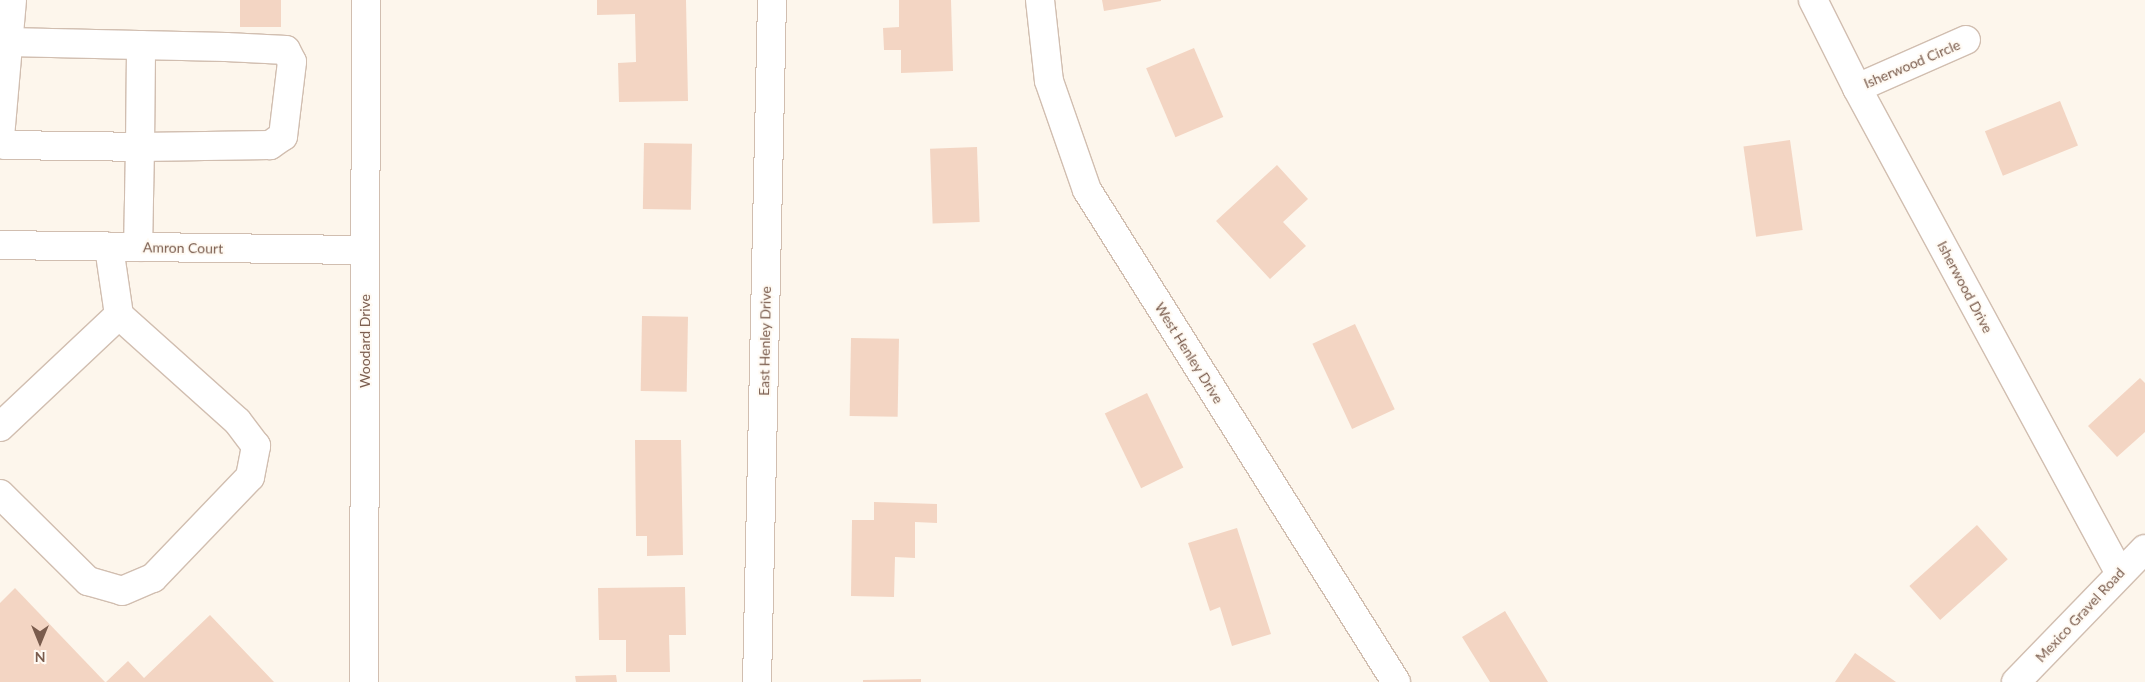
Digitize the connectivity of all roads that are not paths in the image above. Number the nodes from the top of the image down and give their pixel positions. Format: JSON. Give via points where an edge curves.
{"nodes":[{"id":1,"x":12,"y":0,"type":"edge"},
{"id":2,"x":366,"y":0,"type":"edge"},
{"id":3,"x":772,"y":0,"type":"edge"},
{"id":4,"x":1040,"y":0,"type":"edge"},
{"id":5,"x":1813,"y":0,"type":"edge"},
{"id":6,"x":1966,"y":40,"type":"dead end"},
{"id":7,"x":8,"y":42,"type":"junction"},
{"id":8,"x":141,"y":45,"type":"junction"},
{"id":9,"x":1857,"y":88,"type":"junction"},
{"id":10,"x":140,"y":148,"type":"junction"},
{"id":11,"x":0,"y":245,"type":"edge"},
{"id":12,"x":109,"y":247,"type":"junction"},
{"id":13,"x":138,"y":247,"type":"junction"},
{"id":14,"x":365,"y":250,"type":"junction"},
{"id":15,"x":119,"y":315,"type":"junction"},
{"id":16,"x":0,"y":427,"type":"edge"},
{"id":17,"x":0,"y":494,"type":"edge"},
{"id":18,"x":2145,"y":548,"type":"edge"},
{"id":19,"x":2119,"y":572,"type":"junction"},
{"id":20,"x":364,"y":682,"type":"edge"},
{"id":21,"x":758,"y":682,"type":"edge"},
{"id":22,"x":1396,"y":682,"type":"edge"},
{"id":23,"x":2016,"y":682,"type":"edge"}],
"edges":[{"from":1,"to":7,"type":"street"},
{"from":2,"to":14,"type":"street","name":"Woodard Drive"},
{"from":3,"to":21,"type":"street","name":"East Henley Drive"},
{"from":4,"to":22,"type":"street","name":"West Henley Drive","via":[[1049,81],[1087,190]]},
{"from":5,"to":9,"type":"street","name":"Isherwood Drive"},
{"from":6,"to":9,"type":"street","name":"Isherwood Circle"},
{"from":7,"to":8,"type":"street"},
{"from":7,"to":10,"type":"street","via":[[0,136],[5,145]]},
{"from":8,"to":10,"type":"street"},
{"from":8,"to":10,"type":"street","via":[[286,50],[292,62],[283,136],[270,145]]},
{"from":9,"to":19,"type":"street","name":"Isherwood Drive"},
{"from":10,"to":13,"type":"street"},
{"from":11,"to":12,"type":"street","name":"Amron Court"},
{"from":12,"to":13,"type":"street","name":"Amron Court"},
{"from":12,"to":15,"type":"street"},
{"from":13,"to":14,"type":"street","name":"Amron Court"},
{"from":14,"to":20,"type":"street","name":"Woodard Drive"},
{"from":15,"to":16,"type":"street"},
{"from":15,"to":17,"type":"street","via":[[237,421],[256,446],[250,477],[153,578],[122,591],[88,581]]},
{"from":18,"to":19,"type":"street","name":"Mexico Gravel Road"},
{"from":19,"to":23,"type":"street","name":"Mexico Gravel Road"}]}
